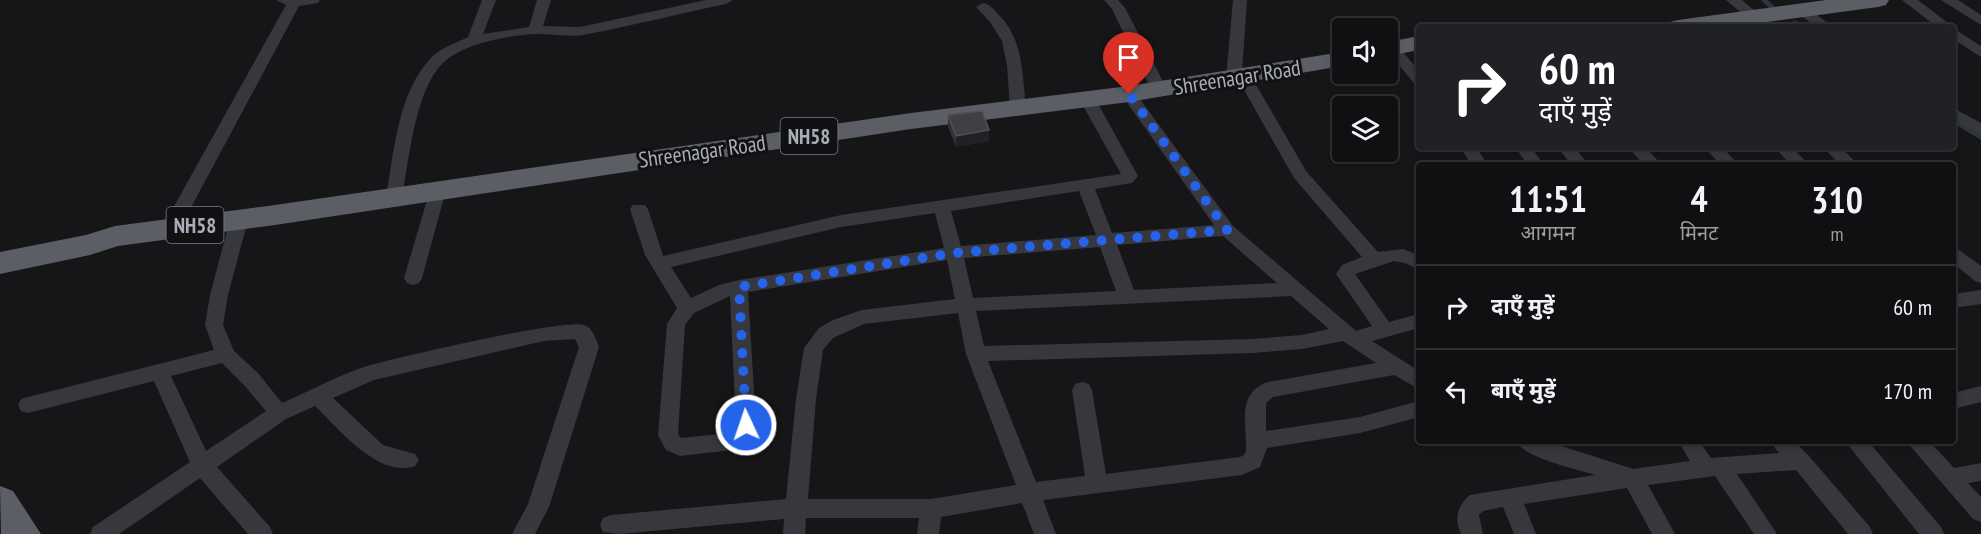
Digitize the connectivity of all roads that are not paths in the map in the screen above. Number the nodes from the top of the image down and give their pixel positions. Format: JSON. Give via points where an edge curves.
{"nodes":[{"id":1,"x":314,"y":0,"type":"edge"},
{"id":2,"x":489,"y":0,"type":"edge"},
{"id":3,"x":544,"y":0,"type":"edge"},
{"id":4,"x":726,"y":0,"type":"edge"},
{"id":5,"x":1111,"y":0,"type":"edge"},
{"id":6,"x":1240,"y":0,"type":"edge"},
{"id":7,"x":1733,"y":0,"type":"edge"},
{"id":8,"x":1878,"y":0,"type":"edge"},
{"id":9,"x":1909,"y":0,"type":"edge"},
{"id":10,"x":1948,"y":0,"type":"edge"},
{"id":11,"x":290,"y":1,"type":"edge"},
{"id":12,"x":1843,"y":2,"type":"edge"},
{"id":13,"x":983,"y":8,"type":"dead end"},
{"id":14,"x":1800,"y":9,"type":"junction"},
{"id":15,"x":1755,"y":18,"type":"junction"},
{"id":16,"x":1981,"y":21,"type":"edge"},
{"id":17,"x":1716,"y":24,"type":"edge"},
{"id":18,"x":1822,"y":24,"type":"edge"},
{"id":19,"x":1942,"y":24,"type":"edge"},
{"id":20,"x":535,"y":30,"type":"junction"},
{"id":21,"x":1956,"y":34,"type":"edge"},
{"id":22,"x":474,"y":40,"type":"junction"},
{"id":23,"x":1416,"y":44,"type":"edge"},
{"id":24,"x":1398,"y":47,"type":"edge"},
{"id":25,"x":1981,"y":53,"type":"edge"},
{"id":26,"x":1398,"y":58,"type":"edge"},
{"id":27,"x":1332,"y":61,"type":"edge"},
{"id":28,"x":1239,"y":77,"type":"junction"},
{"id":29,"x":1416,"y":77,"type":"edge"},
{"id":30,"x":1159,"y":89,"type":"junction"},
{"id":31,"x":1129,"y":94,"type":"junction"},
{"id":32,"x":1088,"y":100,"type":"junction"},
{"id":33,"x":1018,"y":108,"type":"junction"},
{"id":34,"x":1956,"y":115,"type":"edge"},
{"id":35,"x":1981,"y":130,"type":"edge"},
{"id":36,"x":1568,"y":150,"type":"edge"},
{"id":37,"x":1639,"y":150,"type":"edge"},
{"id":38,"x":1715,"y":150,"type":"edge"},
{"id":39,"x":1785,"y":150,"type":"edge"},
{"id":40,"x":1834,"y":150,"type":"edge"},
{"id":41,"x":1578,"y":162,"type":"edge"},
{"id":42,"x":1651,"y":162,"type":"edge"},
{"id":43,"x":1728,"y":162,"type":"edge"},
{"id":44,"x":1798,"y":162,"type":"edge"},
{"id":45,"x":1847,"y":162,"type":"edge"},
{"id":46,"x":1086,"y":187,"type":"junction"},
{"id":47,"x":438,"y":190,"type":"junction"},
{"id":48,"x":394,"y":196,"type":"junction"},
{"id":49,"x":942,"y":208,"type":"junction"},
{"id":50,"x":639,"y":209,"type":"dead end"},
{"id":51,"x":239,"y":220,"type":"junction"},
{"id":52,"x":171,"y":228,"type":"junction"},
{"id":53,"x":1227,"y":230,"type":"junction"},
{"id":54,"x":1108,"y":240,"type":"junction"},
{"id":55,"x":954,"y":253,"type":"junction"},
{"id":56,"x":1956,"y":256,"type":"edge"},
{"id":57,"x":3,"y":260,"type":"edge"},
{"id":58,"x":1375,"y":260,"type":"junction"},
{"id":59,"x":1416,"y":261,"type":"edge"},
{"id":60,"x":659,"y":262,"type":"junction"},
{"id":61,"x":1981,"y":276,"type":"edge"},
{"id":62,"x":413,"y":278,"type":"dead end"},
{"id":63,"x":739,"y":287,"type":"junction"},
{"id":64,"x":1295,"y":289,"type":"junction"},
{"id":65,"x":1128,"y":297,"type":"junction"},
{"id":66,"x":1981,"y":297,"type":"edge"},
{"id":67,"x":1956,"y":301,"type":"edge"},
{"id":68,"x":965,"y":305,"type":"junction"},
{"id":69,"x":687,"y":308,"type":"junction"},
{"id":70,"x":1416,"y":322,"type":"edge"},
{"id":71,"x":1385,"y":330,"type":"junction"},
{"id":72,"x":1350,"y":336,"type":"junction"},
{"id":73,"x":976,"y":354,"type":"junction"},
{"id":74,"x":226,"y":355,"type":"junction"},
{"id":75,"x":1397,"y":367,"type":"junction"},
{"id":76,"x":160,"y":373,"type":"junction"},
{"id":77,"x":1416,"y":379,"type":"edge"},
{"id":78,"x":1082,"y":390,"type":"dead end"},
{"id":79,"x":317,"y":396,"type":"junction"},
{"id":80,"x":28,"y":405,"type":"dead end"},
{"id":81,"x":1416,"y":410,"type":"edge"},
{"id":82,"x":279,"y":413,"type":"junction"},
{"id":83,"x":1258,"y":441,"type":"junction"},
{"id":84,"x":1532,"y":444,"type":"edge"},
{"id":85,"x":1691,"y":444,"type":"edge"},
{"id":86,"x":1783,"y":444,"type":"edge"},
{"id":87,"x":1858,"y":444,"type":"edge"},
{"id":88,"x":1919,"y":444,"type":"edge"},
{"id":89,"x":408,"y":460,"type":"dead end"},
{"id":90,"x":1801,"y":461,"type":"junction"},
{"id":91,"x":201,"y":464,"type":"junction"},
{"id":92,"x":1713,"y":467,"type":"junction"},
{"id":93,"x":1981,"y":472,"type":"edge"},
{"id":94,"x":1633,"y":478,"type":"junction"},
{"id":95,"x":1950,"y":478,"type":"junction"},
{"id":96,"x":1097,"y":485,"type":"junction"},
{"id":97,"x":1030,"y":492,"type":"junction"},
{"id":98,"x":1510,"y":497,"type":"junction"},
{"id":99,"x":0,"y":501,"type":"edge"},
{"id":100,"x":796,"y":508,"type":"junction"},
{"id":101,"x":931,"y":509,"type":"junction"},
{"id":102,"x":1981,"y":512,"type":"edge"},
{"id":103,"x":611,"y":525,"type":"dead end"},
{"id":104,"x":22,"y":534,"type":"edge"},
{"id":105,"x":101,"y":534,"type":"edge"},
{"id":106,"x":262,"y":534,"type":"edge"},
{"id":107,"x":523,"y":534,"type":"edge"},
{"id":108,"x":794,"y":534,"type":"edge"},
{"id":109,"x":928,"y":534,"type":"edge"},
{"id":110,"x":1045,"y":534,"type":"edge"},
{"id":111,"x":1472,"y":534,"type":"edge"},
{"id":112,"x":1525,"y":534,"type":"edge"},
{"id":113,"x":1664,"y":534,"type":"edge"},
{"id":114,"x":1766,"y":534,"type":"edge"},
{"id":115,"x":1862,"y":534,"type":"edge"},
{"id":116,"x":1933,"y":534,"type":"edge"}],
"edges":[{"from":1,"to":11,"type":"street"},
{"from":2,"to":22,"type":"street"},
{"from":3,"to":20,"type":"street"},
{"from":4,"to":20,"type":"street","via":[[580,31]]},
{"from":5,"to":30,"type":"street"},
{"from":6,"to":28,"type":"street"},
{"from":7,"to":15,"type":"street"},
{"from":8,"to":12,"type":"highway"},
{"from":9,"to":19,"type":"street"},
{"from":10,"to":16,"type":"street"},
{"from":11,"to":52,"type":"street"},
{"from":12,"to":14,"type":"highway"},
{"from":13,"to":33,"type":"street","via":[[1008,33],[1014,51]]},
{"from":14,"to":15,"type":"highway"},
{"from":14,"to":18,"type":"street"},
{"from":15,"to":17,"type":"highway"},
{"from":20,"to":22,"type":"street"},
{"from":21,"to":25,"type":"street"},
{"from":22,"to":48,"type":"street","via":[[437,60],[421,85],[410,113]]},
{"from":23,"to":24,"type":"highway"},
{"from":26,"to":29,"type":"street"},
{"from":27,"to":28,"type":"highway","name":"Shreenagar Road","number":"NH58"},
{"from":28,"to":30,"type":"highway","name":"Shreenagar Road","number":"NH58"},
{"from":28,"to":58,"type":"street","via":[[1300,174]]},
{"from":30,"to":31,"type":"highway","name":"Shreenagar Road","number":"NH58"},
{"from":31,"to":32,"type":"highway","name":"Shreenagar Road","number":"NH58"},
{"from":31,"to":53,"type":"street"},
{"from":32,"to":33,"type":"highway","name":"Shreenagar Road","number":"NH58"},
{"from":32,"to":46,"type":"street","via":[[1130,176]]},
{"from":33,"to":47,"type":"highway","name":"Shreenagar Road","number":"NH58"},
{"from":34,"to":35,"type":"street"},
{"from":36,"to":41,"type":"street"},
{"from":37,"to":42,"type":"street"},
{"from":38,"to":43,"type":"street"},
{"from":39,"to":44,"type":"street"},
{"from":40,"to":45,"type":"street"},
{"from":46,"to":49,"type":"street"},
{"from":46,"to":54,"type":"street"},
{"from":47,"to":48,"type":"highway","name":"Shreenagar Road","number":"NH58"},
{"from":47,"to":62,"type":"street"},
{"from":48,"to":51,"type":"highway","name":"Shreenagar Road","number":"NH58"},
{"from":49,"to":55,"type":"street"},
{"from":49,"to":60,"type":"street","via":[[841,221]]},
{"from":50,"to":60,"type":"street","via":[[647,239]]},
{"from":51,"to":52,"type":"highway","number":"NH58"},
{"from":51,"to":74,"type":"street","via":[[214,325]]},
{"from":52,"to":57,"type":"highway","number":"NH58","via":[[115,236],[92,234]]},
{"from":53,"to":54,"type":"street"},
{"from":53,"to":64,"type":"street"},
{"from":54,"to":55,"type":"street"},
{"from":54,"to":65,"type":"street"},
{"from":55,"to":63,"type":"street"},
{"from":55,"to":68,"type":"street"},
{"from":56,"to":61,"type":"street"},
{"from":58,"to":59,"type":"street","via":[[1403,254]]},
{"from":58,"to":71,"type":"street","via":[[1345,274]]},
{"from":60,"to":69,"type":"street"},
{"from":63,"to":69,"type":"street"},
{"from":63,"to":69,"type":"street","via":[[746,425],[741,436],[732,441],[680,447],[668,435],[676,324]]},
{"from":64,"to":65,"type":"street"},
{"from":64,"to":72,"type":"street"},
{"from":65,"to":68,"type":"street"},
{"from":66,"to":67,"type":"street"},
{"from":68,"to":73,"type":"street"},
{"from":68,"to":100,"type":"street","via":[[862,317],[826,333],[814,348]]},
{"from":70,"to":71,"type":"street"},
{"from":71,"to":72,"type":"street"},
{"from":72,"to":73,"type":"street","via":[[1252,346]]},
{"from":72,"to":75,"type":"street"},
{"from":73,"to":97,"type":"street"},
{"from":74,"to":76,"type":"street"},
{"from":74,"to":82,"type":"street"},
{"from":75,"to":77,"type":"street"},
{"from":75,"to":83,"type":"street","via":[[1258,394],[1254,401]]},
{"from":76,"to":80,"type":"street"},
{"from":76,"to":91,"type":"street"},
{"from":78,"to":96,"type":"street"},
{"from":79,"to":82,"type":"street"},
{"from":79,"to":89,"type":"street","via":[[376,451]]},
{"from":79,"to":107,"type":"street","via":[[370,373],[544,334],[580,331],[589,347],[537,507]]},
{"from":81,"to":83,"type":"street","via":[[1335,431]]},
{"from":82,"to":91,"type":"street"},
{"from":83,"to":96,"type":"street","via":[[1254,461],[1242,466]]},
{"from":84,"to":94,"type":"street"},
{"from":85,"to":92,"type":"street"},
{"from":86,"to":90,"type":"street"},
{"from":87,"to":116,"type":"street"},
{"from":88,"to":95,"type":"street"},
{"from":90,"to":92,"type":"street"},
{"from":90,"to":115,"type":"street"},
{"from":91,"to":105,"type":"street"},
{"from":91,"to":106,"type":"street"},
{"from":92,"to":94,"type":"street"},
{"from":92,"to":114,"type":"street"},
{"from":93,"to":95,"type":"street"},
{"from":94,"to":98,"type":"street"},
{"from":94,"to":113,"type":"street"},
{"from":95,"to":102,"type":"street"},
{"from":96,"to":97,"type":"street"},
{"from":97,"to":101,"type":"street"},
{"from":97,"to":110,"type":"street"},
{"from":98,"to":111,"type":"street","via":[[1472,506],[1467,524]]},
{"from":98,"to":112,"type":"street"},
{"from":99,"to":104,"type":"highway"},
{"from":100,"to":101,"type":"street"},
{"from":100,"to":103,"type":"street"},
{"from":100,"to":108,"type":"street"},
{"from":101,"to":109,"type":"street"}]}
